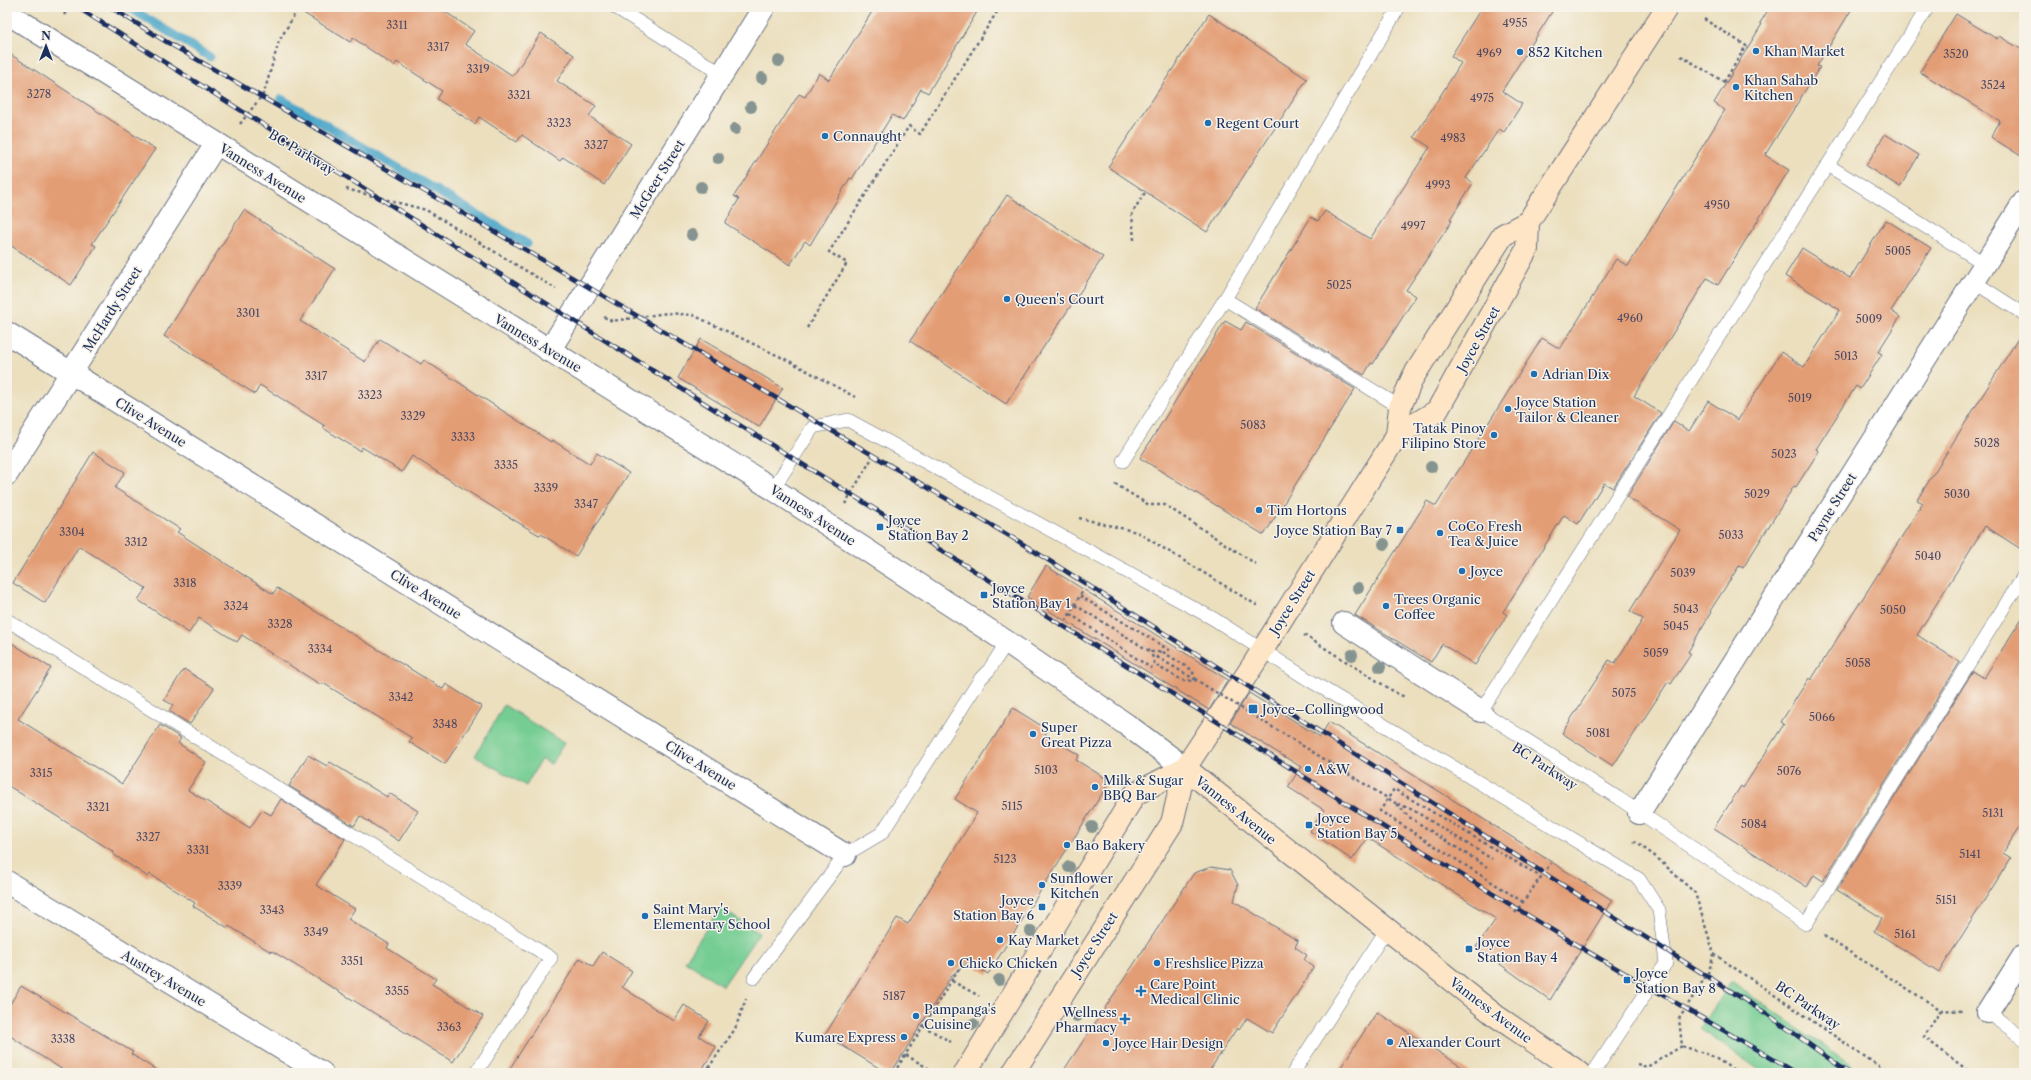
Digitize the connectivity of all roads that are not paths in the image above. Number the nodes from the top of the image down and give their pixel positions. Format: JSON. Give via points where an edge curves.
{"nodes":[{"id":1,"x":615,"y":7,"type":"edge"},
{"id":2,"x":764,"y":7,"type":"edge"},
{"id":3,"x":1400,"y":7,"type":"edge"},
{"id":4,"x":1667,"y":7,"type":"edge"},
{"id":5,"x":1928,"y":7,"type":"edge"},
{"id":6,"x":7,"y":13,"type":"edge"},
{"id":7,"x":722,"y":74,"type":"junction"},
{"id":8,"x":216,"y":144,"type":"junction"},
{"id":9,"x":1829,"y":166,"type":"junction"},
{"id":10,"x":2024,"y":202,"type":"edge"},
{"id":11,"x":1528,"y":222,"type":"junction"},
{"id":12,"x":1979,"y":273,"type":"junction"},
{"id":13,"x":1225,"y":299,"type":"junction"},
{"id":14,"x":2024,"y":314,"type":"edge"},
{"id":15,"x":7,"y":333,"type":"edge"},
{"id":16,"x":549,"y":351,"type":"junction"},
{"id":17,"x":71,"y":372,"type":"junction"},
{"id":18,"x":1400,"y":407,"type":"junction"},
{"id":19,"x":1397,"y":434,"type":"junction"},
{"id":20,"x":1123,"y":461,"type":"road end"},
{"id":21,"x":7,"y":474,"type":"edge"},
{"id":22,"x":773,"y":489,"type":"junction"},
{"id":23,"x":2024,"y":575,"type":"edge"},
{"id":24,"x":7,"y":620,"type":"edge"},
{"id":25,"x":1344,"y":623,"type":"dead end"},
{"id":26,"x":1007,"y":642,"type":"junction"},
{"id":27,"x":1262,"y":650,"type":"junction"},
{"id":28,"x":1481,"y":711,"type":"junction"},
{"id":29,"x":1185,"y":768,"type":"junction"},
{"id":30,"x":1639,"y":813,"type":"junction"},
{"id":31,"x":845,"y":855,"type":"junction"},
{"id":32,"x":7,"y":882,"type":"edge"},
{"id":33,"x":1387,"y":929,"type":"junction"},
{"id":34,"x":2024,"y":955,"type":"edge"},
{"id":35,"x":754,"y":978,"type":"road end"},
{"id":36,"x":1988,"y":1012,"type":"joint"},
{"id":37,"x":2024,"y":1039,"type":"edge"},
{"id":38,"x":322,"y":1073,"type":"edge"},
{"id":39,"x":476,"y":1073,"type":"edge"},
{"id":40,"x":965,"y":1073,"type":"edge"},
{"id":41,"x":1013,"y":1073,"type":"edge"},
{"id":42,"x":1293,"y":1073,"type":"edge"},
{"id":43,"x":1580,"y":1073,"type":"edge"},
{"id":44,"x":1593,"y":1073,"type":"edge"}],
"edges":[{"from":1,"to":7,"type":"lane"},
{"from":2,"to":7,"type":"street","name":"McGeer Street"},
{"from":3,"to":13,"type":"lane"},
{"from":4,"to":11,"type":"main road","name":"Joyce Street"},
{"from":5,"to":9,"type":"lane"},
{"from":6,"to":8,"type":"street","name":"Vanness Avenue"},
{"from":7,"to":16,"type":"street","name":"McGeer Street"},
{"from":8,"to":16,"type":"street","name":"Vanness Avenue"},
{"from":8,"to":17,"type":"street","name":"McHardy Street"},
{"from":9,"to":12,"type":"lane"},
{"from":9,"to":28,"type":"lane"},
{"from":10,"to":12,"type":"street","name":"Payne Street"},
{"from":11,"to":18,"type":"main road","name":"Joyce Street","via":[[1503,235],[1412,377]]},
{"from":11,"to":19,"type":"main road","name":"Joyce Street","via":[[1527,249],[1437,411]]},
{"from":12,"to":14,"type":"lane"},
{"from":12,"to":30,"type":"street","name":"Payne Street"},
{"from":13,"to":18,"type":"lane"},
{"from":13,"to":20,"type":"lane"},
{"from":15,"to":17,"type":"street","name":"Clive Avenue"},
{"from":16,"to":22,"type":"street","name":"Vanness Avenue"},
{"from":17,"to":21,"type":"street","name":"McHardy Street"},
{"from":17,"to":31,"type":"street","name":"Clive Avenue"},
{"from":18,"to":19,"type":"main road","name":"Joyce Street"},
{"from":19,"to":27,"type":"main road","name":"Joyce Street"},
{"from":22,"to":26,"type":"street","name":"Vanness Avenue"},
{"from":22,"to":27,"type":"lane","via":[[813,427],[848,420],[1214,619]]},
{"from":23,"to":30,"type":"lane","via":[[1806,924]]},
{"from":24,"to":39,"type":"lane","via":[[551,958]]},
{"from":25,"to":28,"type":"street"},
{"from":26,"to":29,"type":"street","name":"Vanness Avenue"},
{"from":26,"to":31,"type":"lane","via":[[981,678],[882,833]]},
{"from":27,"to":29,"type":"main road","name":"Joyce Street"},
{"from":27,"to":44,"type":"lane","via":[[1639,879],[1659,910],[1666,963]]},
{"from":28,"to":30,"type":"lane"},
{"from":29,"to":33,"type":"main road","name":"Vanness Avenue"},
{"from":29,"to":40,"type":"main road","name":"Joyce Street","via":[[1135,794]]},
{"from":29,"to":41,"type":"main road","name":"Joyce Street","via":[[1172,823]]},
{"from":31,"to":35,"type":"lane"},
{"from":32,"to":38,"type":"street","name":"Austrey Avenue"},
{"from":33,"to":42,"type":"lane"},
{"from":33,"to":43,"type":"main road","name":"Vanness Avenue","via":[[1496,1016]]},
{"from":34,"to":36,"type":"street"},
{"from":36,"to":37,"type":"lane"}]}
